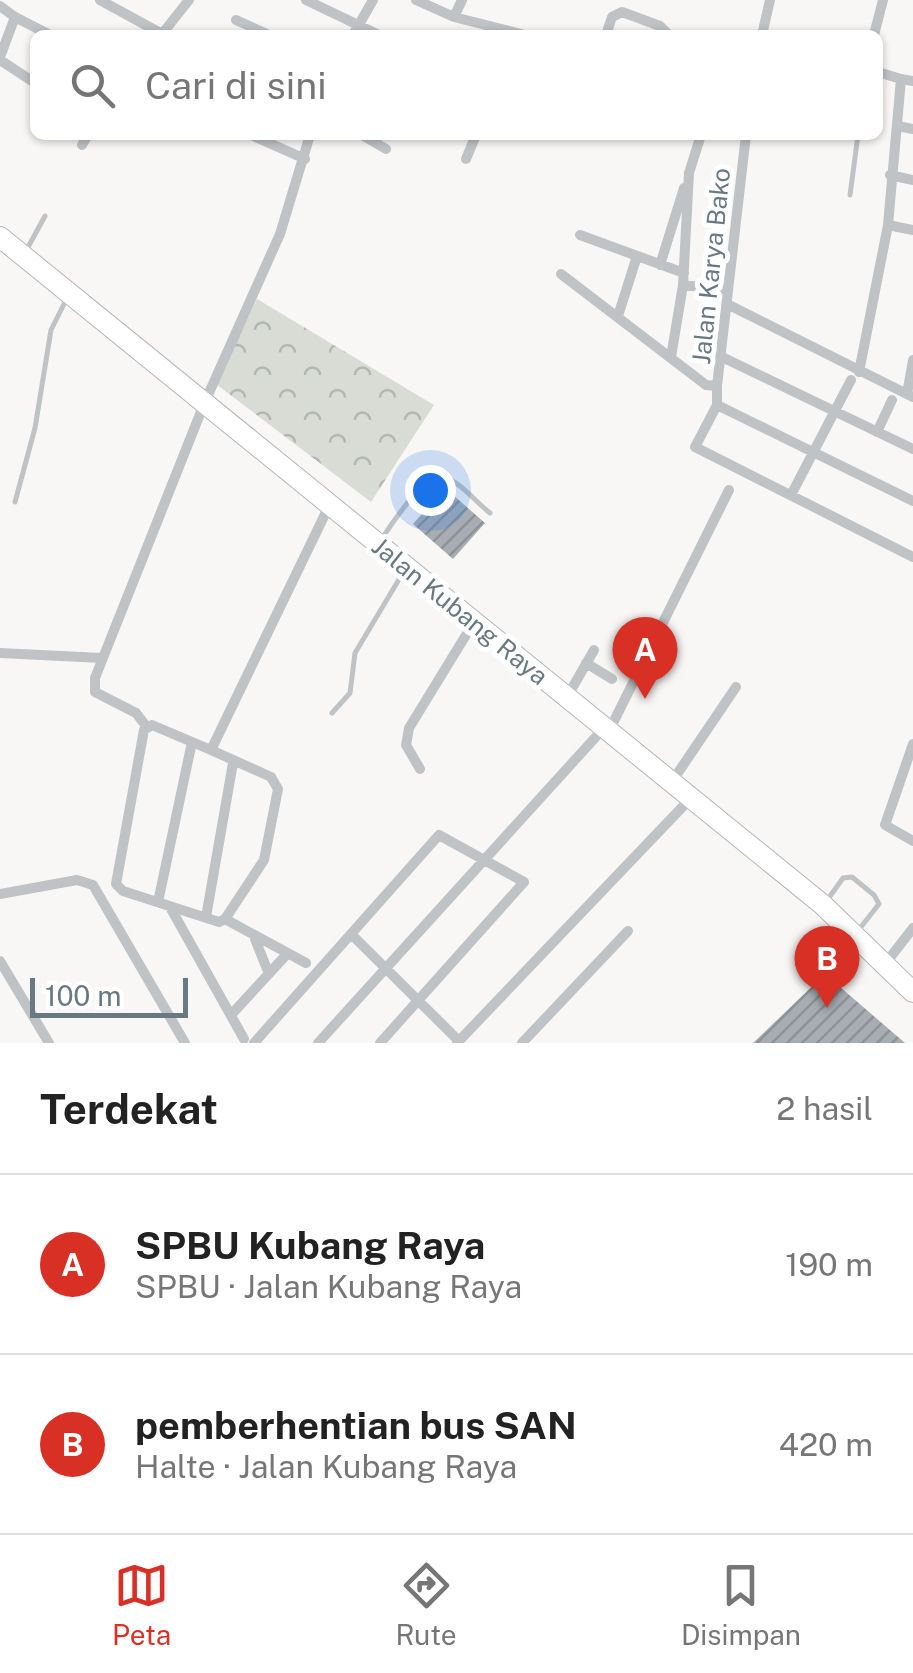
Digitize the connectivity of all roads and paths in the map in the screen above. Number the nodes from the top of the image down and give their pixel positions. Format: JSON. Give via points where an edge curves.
{"nodes":[{"id":1,"x":100,"y":0,"type":"edge"},
{"id":2,"x":189,"y":0,"type":"edge"},
{"id":3,"x":306,"y":0,"type":"edge"},
{"id":4,"x":373,"y":0,"type":"edge"},
{"id":5,"x":416,"y":0,"type":"edge"},
{"id":6,"x":462,"y":0,"type":"edge"},
{"id":7,"x":770,"y":0,"type":"edge"},
{"id":8,"x":883,"y":0,"type":"edge"},
{"id":9,"x":0,"y":6,"type":"edge"},
{"id":10,"x":454,"y":16,"type":"junction"},
{"id":11,"x":15,"y":17,"type":"junction"},
{"id":12,"x":236,"y":20,"type":"dead end"},
{"id":13,"x":40,"y":30,"type":"edge"},
{"id":14,"x":156,"y":30,"type":"edge"},
{"id":15,"x":166,"y":30,"type":"edge"},
{"id":16,"x":259,"y":30,"type":"edge"},
{"id":17,"x":355,"y":30,"type":"edge"},
{"id":18,"x":505,"y":30,"type":"edge"},
{"id":19,"x":608,"y":30,"type":"edge"},
{"id":20,"x":664,"y":30,"type":"edge"},
{"id":21,"x":763,"y":30,"type":"edge"},
{"id":22,"x":875,"y":30,"type":"edge"},
{"id":23,"x":0,"y":55,"type":"edge"},
{"id":24,"x":30,"y":79,"type":"edge"},
{"id":25,"x":907,"y":80,"type":"edge"},
{"id":26,"x":898,"y":126,"type":"junction"},
{"id":27,"x":913,"y":129,"type":"edge"},
{"id":28,"x":262,"y":140,"type":"edge"},
{"id":29,"x":309,"y":140,"type":"edge"},
{"id":30,"x":371,"y":140,"type":"edge"},
{"id":31,"x":474,"y":140,"type":"edge"},
{"id":32,"x":699,"y":140,"type":"edge"},
{"id":33,"x":745,"y":140,"type":"edge"},
{"id":34,"x":857,"y":140,"type":"edge"},
{"id":35,"x":386,"y":148,"type":"dead end"},
{"id":36,"x":305,"y":159,"type":"junction"},
{"id":37,"x":466,"y":160,"type":"dead end"},
{"id":38,"x":689,"y":173,"type":"junction"},
{"id":39,"x":890,"y":175,"type":"junction"},
{"id":40,"x":913,"y":180,"type":"edge"},
{"id":41,"x":850,"y":195,"type":"dead end"},
{"id":42,"x":45,"y":216,"type":"dead end"},
{"id":43,"x":888,"y":225,"type":"junction"},
{"id":44,"x":913,"y":230,"type":"edge"},
{"id":45,"x":580,"y":235,"type":"dead end"},
{"id":46,"x":0,"y":238,"type":"edge"},
{"id":47,"x":23,"y":256,"type":"junction"},
{"id":48,"x":636,"y":256,"type":"junction"},
{"id":49,"x":660,"y":264,"type":"junction"},
{"id":50,"x":560,"y":274,"type":"dead end"},
{"id":51,"x":684,"y":279,"type":"junction"},
{"id":52,"x":728,"y":290,"type":"junction"},
{"id":53,"x":69,"y":294,"type":"junction"},
{"id":54,"x":727,"y":304,"type":"junction"},
{"id":55,"x":618,"y":316,"type":"junction"},
{"id":56,"x":671,"y":357,"type":"junction"},
{"id":57,"x":722,"y":357,"type":"junction"},
{"id":58,"x":913,"y":360,"type":"edge"},
{"id":59,"x":855,"y":376,"type":"junction"},
{"id":60,"x":717,"y":386,"type":"junction"},
{"id":61,"x":910,"y":396,"type":"edge"},
{"id":62,"x":892,"y":400,"type":"dead end"},
{"id":63,"x":204,"y":404,"type":"junction"},
{"id":64,"x":717,"y":405,"type":"junction"},
{"id":65,"x":835,"y":412,"type":"junction"},
{"id":66,"x":877,"y":432,"type":"junction"},
{"id":67,"x":913,"y":448,"type":"edge"},
{"id":68,"x":813,"y":453,"type":"junction"},
{"id":69,"x":728,"y":490,"type":"dead end"},
{"id":70,"x":791,"y":496,"type":"junction"},
{"id":71,"x":15,"y":502,"type":"dead end"},
{"id":72,"x":913,"y":502,"type":"edge"},
{"id":73,"x":329,"y":506,"type":"junction"},
{"id":74,"x":490,"y":513,"type":"dead end"},
{"id":75,"x":378,"y":544,"type":"junction"},
{"id":76,"x":913,"y":556,"type":"edge"},
{"id":77,"x":406,"y":567,"type":"junction"},
{"id":78,"x":474,"y":622,"type":"junction"},
{"id":79,"x":594,"y":650,"type":"dead end"},
{"id":80,"x":0,"y":652,"type":"edge"},
{"id":81,"x":102,"y":658,"type":"junction"},
{"id":82,"x":586,"y":664,"type":"junction"},
{"id":83,"x":612,"y":679,"type":"dead end"},
{"id":84,"x":736,"y":686,"type":"dead end"},
{"id":85,"x":567,"y":698,"type":"junction"},
{"id":86,"x":332,"y":714,"type":"dead end"},
{"id":87,"x":146,"y":726,"type":"junction"},
{"id":88,"x":606,"y":731,"type":"junction"},
{"id":89,"x":192,"y":742,"type":"junction"},
{"id":90,"x":913,"y":744,"type":"edge"},
{"id":91,"x":211,"y":750,"type":"junction"},
{"id":92,"x":234,"y":763,"type":"junction"},
{"id":93,"x":420,"y":769,"type":"dead end"},
{"id":94,"x":900,"y":780,"type":"junction"},
{"id":95,"x":671,"y":784,"type":"junction"},
{"id":96,"x":913,"y":786,"type":"edge"},
{"id":97,"x":690,"y":799,"type":"junction"},
{"id":98,"x":913,"y":841,"type":"edge"},
{"id":99,"x":482,"y":860,"type":"junction"},
{"id":100,"x":116,"y":884,"type":"junction"},
{"id":101,"x":95,"y":889,"type":"junction"},
{"id":102,"x":0,"y":894,"type":"edge"},
{"id":103,"x":158,"y":902,"type":"junction"},
{"id":104,"x":170,"y":906,"type":"junction"},
{"id":105,"x":823,"y":906,"type":"junction"},
{"id":106,"x":206,"y":918,"type":"junction"},
{"id":107,"x":225,"y":919,"type":"junction"},
{"id":108,"x":913,"y":928,"type":"edge"},
{"id":109,"x":628,"y":931,"type":"dead end"},
{"id":110,"x":351,"y":934,"type":"junction"},
{"id":111,"x":856,"y":935,"type":"junction"},
{"id":112,"x":255,"y":938,"type":"junction"},
{"id":113,"x":287,"y":954,"type":"junction"},
{"id":114,"x":0,"y":961,"type":"edge"},
{"id":115,"x":306,"y":963,"type":"dead end"},
{"id":116,"x":886,"y":964,"type":"junction"},
{"id":117,"x":384,"y":968,"type":"junction"},
{"id":118,"x":268,"y":974,"type":"junction"},
{"id":119,"x":913,"y":992,"type":"edge"},
{"id":120,"x":418,"y":1001,"type":"junction"},
{"id":121,"x":231,"y":1016,"type":"junction"},
{"id":122,"x":249,"y":1041,"type":"edge"},
{"id":123,"x":458,"y":1042,"type":"edge"},
{"id":124,"x":48,"y":1043,"type":"edge"},
{"id":125,"x":185,"y":1043,"type":"edge"},
{"id":126,"x":318,"y":1043,"type":"edge"},
{"id":127,"x":380,"y":1043,"type":"edge"},
{"id":128,"x":522,"y":1043,"type":"edge"}],
"edges":[{"from":1,"to":14,"type":"street"},
{"from":2,"to":15,"type":"street"},
{"from":3,"to":17,"type":"street"},
{"from":4,"to":17,"type":"street"},
{"from":5,"to":10,"type":"street"},
{"from":6,"to":10,"type":"street"},
{"from":7,"to":21,"type":"street"},
{"from":8,"to":22,"type":"street"},
{"from":9,"to":11,"type":"street"},
{"from":10,"to":18,"type":"street"},
{"from":11,"to":13,"type":"street"},
{"from":11,"to":23,"type":"street"},
{"from":12,"to":16,"type":"street"},
{"from":19,"to":20,"type":"street","via":[[622,12]]},
{"from":23,"to":24,"type":"street"},
{"from":25,"to":26,"type":"street"},
{"from":26,"to":27,"type":"street"},
{"from":26,"to":39,"type":"street"},
{"from":28,"to":36,"type":"street"},
{"from":29,"to":36,"type":"street"},
{"from":30,"to":35,"type":"street"},
{"from":31,"to":37,"type":"street"},
{"from":32,"to":38,"type":"street"},
{"from":33,"to":52,"type":"street","name":"Jalan Karya Bako"},
{"from":34,"to":41,"type":"lane"},
{"from":36,"to":63,"type":"street","via":[[280,234]]},
{"from":38,"to":49,"type":"street"},
{"from":38,"to":51,"type":"street"},
{"from":39,"to":40,"type":"street"},
{"from":39,"to":43,"type":"street"},
{"from":42,"to":47,"type":"lane"},
{"from":43,"to":44,"type":"street"},
{"from":43,"to":59,"type":"street"},
{"from":45,"to":48,"type":"street"},
{"from":46,"to":47,"type":"highway","name":"Jalan Kubang Raya"},
{"from":47,"to":53,"type":"highway","name":"Jalan Kubang Raya"},
{"from":48,"to":49,"type":"street"},
{"from":48,"to":55,"type":"street"},
{"from":49,"to":51,"type":"street"},
{"from":50,"to":55,"type":"street","name":"Jalan Karya Bako"},
{"from":51,"to":52,"type":"street"},
{"from":51,"to":56,"type":"street"},
{"from":52,"to":54,"type":"street","name":"Jalan Karya Bako"},
{"from":53,"to":63,"type":"highway","name":"Jalan Kubang Raya"},
{"from":53,"to":71,"type":"lane","via":[[51,330]]},
{"from":54,"to":57,"type":"street","name":"Jalan Karya Bako"},
{"from":54,"to":59,"type":"street"},
{"from":55,"to":56,"type":"street","name":"Jalan Karya Bako"},
{"from":56,"to":60,"type":"street","name":"Jalan Karya Bako","via":[[706,385]]},
{"from":57,"to":60,"type":"street","name":"Jalan Karya Bako"},
{"from":57,"to":65,"type":"street"},
{"from":58,"to":61,"type":"street"},
{"from":59,"to":61,"type":"street"},
{"from":59,"to":65,"type":"street"},
{"from":60,"to":64,"type":"street"},
{"from":62,"to":66,"type":"street"},
{"from":63,"to":73,"type":"highway","name":"Jalan Kubang Raya"},
{"from":63,"to":81,"type":"street"},
{"from":64,"to":68,"type":"street"},
{"from":64,"to":70,"type":"street","via":[[695,447]]},
{"from":65,"to":66,"type":"street"},
{"from":65,"to":68,"type":"street"},
{"from":66,"to":67,"type":"street"},
{"from":68,"to":70,"type":"street"},
{"from":68,"to":72,"type":"street"},
{"from":69,"to":88,"type":"street"},
{"from":70,"to":76,"type":"street"},
{"from":73,"to":75,"type":"highway","name":"Jalan Kubang Raya"},
{"from":73,"to":91,"type":"street"},
{"from":74,"to":75,"type":"lane","via":[[446,478],[435,478]]},
{"from":75,"to":77,"type":"highway","name":"Jalan Kubang Raya"},
{"from":77,"to":78,"type":"highway","name":"Jalan Kubang Raya"},
{"from":77,"to":86,"type":"lane","via":[[356,653],[350,693]]},
{"from":78,"to":85,"type":"highway","name":"Jalan Kubang Raya"},
{"from":78,"to":93,"type":"street","via":[[409,728],[406,745]]},
{"from":79,"to":82,"type":"street"},
{"from":80,"to":81,"type":"street"},
{"from":81,"to":87,"type":"street","via":[[96,692],[139,715]]},
{"from":82,"to":83,"type":"street"},
{"from":82,"to":85,"type":"street"},
{"from":84,"to":95,"type":"street"},
{"from":85,"to":88,"type":"highway","name":"Jalan Kubang Raya"},
{"from":87,"to":89,"type":"street"},
{"from":87,"to":100,"type":"street"},
{"from":88,"to":95,"type":"highway","name":"Jalan Kubang Raya"},
{"from":88,"to":99,"type":"street"},
{"from":89,"to":91,"type":"street"},
{"from":89,"to":103,"type":"street"},
{"from":90,"to":94,"type":"street"},
{"from":91,"to":92,"type":"street"},
{"from":92,"to":106,"type":"street"},
{"from":92,"to":107,"type":"street","via":[[271,778],[278,789],[264,860]]},
{"from":94,"to":96,"type":"street"},
{"from":94,"to":98,"type":"street","via":[[886,825]]},
{"from":95,"to":97,"type":"highway","name":"Jalan Kubang Raya"},
{"from":97,"to":105,"type":"highway","name":"Jalan Kubang Raya"},
{"from":97,"to":123,"type":"street"},
{"from":99,"to":110,"type":"street","via":[[440,835]]},
{"from":99,"to":117,"type":"street"},
{"from":99,"to":120,"type":"street","via":[[524,882]]},
{"from":100,"to":101,"type":"street"},
{"from":100,"to":103,"type":"street"},
{"from":101,"to":102,"type":"street","via":[[77,880]]},
{"from":101,"to":125,"type":"street"},
{"from":103,"to":104,"type":"street"},
{"from":104,"to":106,"type":"street"},
{"from":104,"to":121,"type":"street"},
{"from":105,"to":111,"type":"highway","name":"Jalan Kubang Raya"},
{"from":105,"to":111,"type":"lane","via":[[843,878],[852,877],[874,894],[879,904]]},
{"from":106,"to":107,"type":"street"},
{"from":107,"to":112,"type":"street"},
{"from":108,"to":116,"type":"street"},
{"from":109,"to":128,"type":"street"},
{"from":110,"to":117,"type":"street"},
{"from":110,"to":122,"type":"street"},
{"from":111,"to":116,"type":"highway","name":"Jalan Kubang Raya"},
{"from":112,"to":113,"type":"street"},
{"from":112,"to":118,"type":"street"},
{"from":113,"to":115,"type":"street"},
{"from":113,"to":118,"type":"street"},
{"from":114,"to":124,"type":"street"},
{"from":116,"to":119,"type":"highway","name":"Jalan Kubang Raya"},
{"from":117,"to":120,"type":"street"},
{"from":117,"to":126,"type":"street"},
{"from":118,"to":121,"type":"street"},
{"from":120,"to":123,"type":"street"},
{"from":120,"to":127,"type":"street"},
{"from":121,"to":122,"type":"street"}]}
